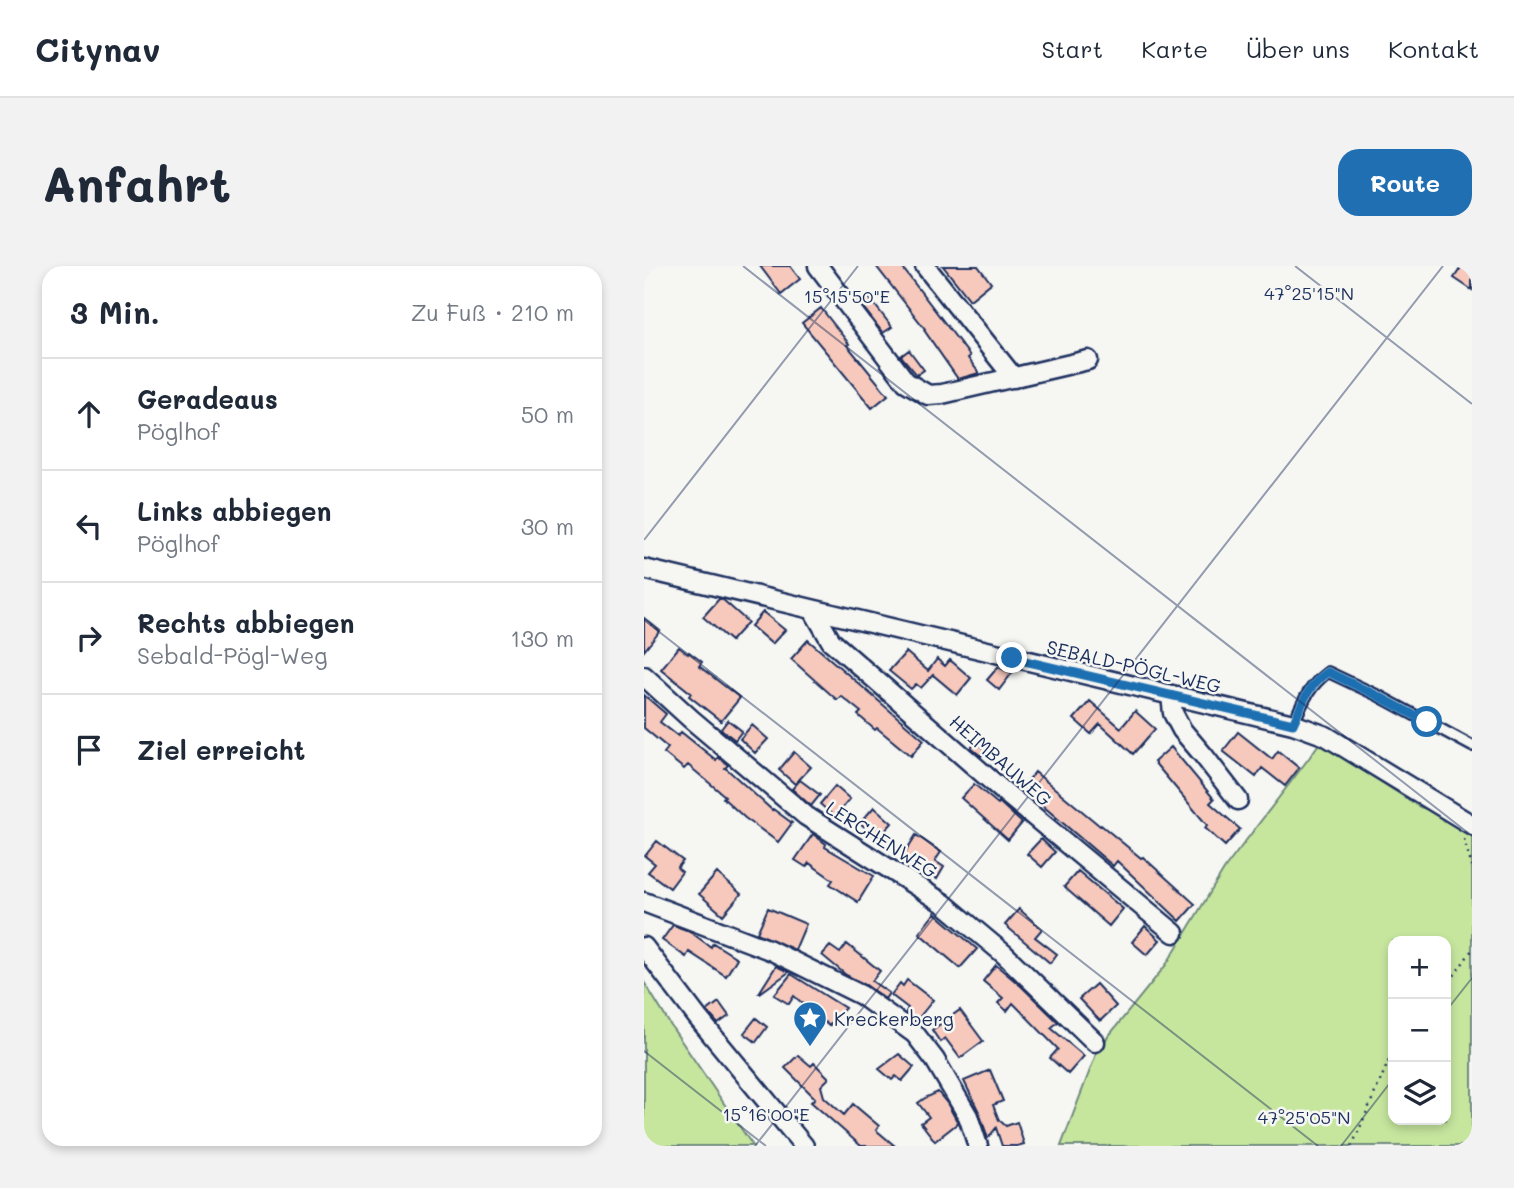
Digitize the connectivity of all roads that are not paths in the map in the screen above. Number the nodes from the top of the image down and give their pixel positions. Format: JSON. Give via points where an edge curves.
{"nodes":[{"id":1,"x":818,"y":266,"type":"edge"},
{"id":2,"x":925,"y":266,"type":"edge"},
{"id":3,"x":1088,"y":360,"type":"dead end"},
{"id":4,"x":1014,"y":378,"type":"junction"},
{"id":5,"x":644,"y":569,"type":"edge"},
{"id":6,"x":813,"y":610,"type":"junction"},
{"id":7,"x":644,"y":676,"type":"edge"},
{"id":8,"x":1171,"y":696,"type":"junction"},
{"id":9,"x":1293,"y":724,"type":"junction"},
{"id":10,"x":1472,"y":746,"type":"edge"},
{"id":11,"x":1238,"y":800,"type":"dead end"},
{"id":12,"x":1464,"y":820,"type":"edge"},
{"id":13,"x":644,"y":902,"type":"edge"},
{"id":14,"x":1174,"y":933,"type":"dead end"},
{"id":15,"x":644,"y":947,"type":"edge"},
{"id":16,"x":1095,"y":1042,"type":"dead end"},
{"id":17,"x":804,"y":1146,"type":"edge"},
{"id":18,"x":978,"y":1146,"type":"edge"}],
"edges":[{"from":1,"to":4,"type":"street","via":[[906,382],[928,395]]},
{"from":2,"to":4,"type":"street"},
{"from":3,"to":4,"type":"street"},
{"from":5,"to":6,"type":"street","name":"SEBALD-PÖGL-WEG"},
{"from":6,"to":8,"type":"street","name":"SEBALD-PÖGL-WEG"},
{"from":6,"to":14,"type":"street","name":"HEIMBAUWEG","via":[[831,641]]},
{"from":7,"to":16,"type":"street","name":"LERCHENWEG","via":[[806,816],[943,903],[1004,954]]},
{"from":8,"to":9,"type":"street","name":"SEBALD-PÖGL-WEG"},
{"from":8,"to":11,"type":"street","via":[[1182,730]]},
{"from":9,"to":10,"type":"lane","via":[[1307,692],[1328,672]]},
{"from":9,"to":12,"type":"street","name":"SEBALD-PÖGL-WEG","via":[[1326,736]]},
{"from":13,"to":18,"type":"street","via":[[770,950],[860,995],[915,1034],[968,1116]]},
{"from":15,"to":17,"type":"street"}]}
